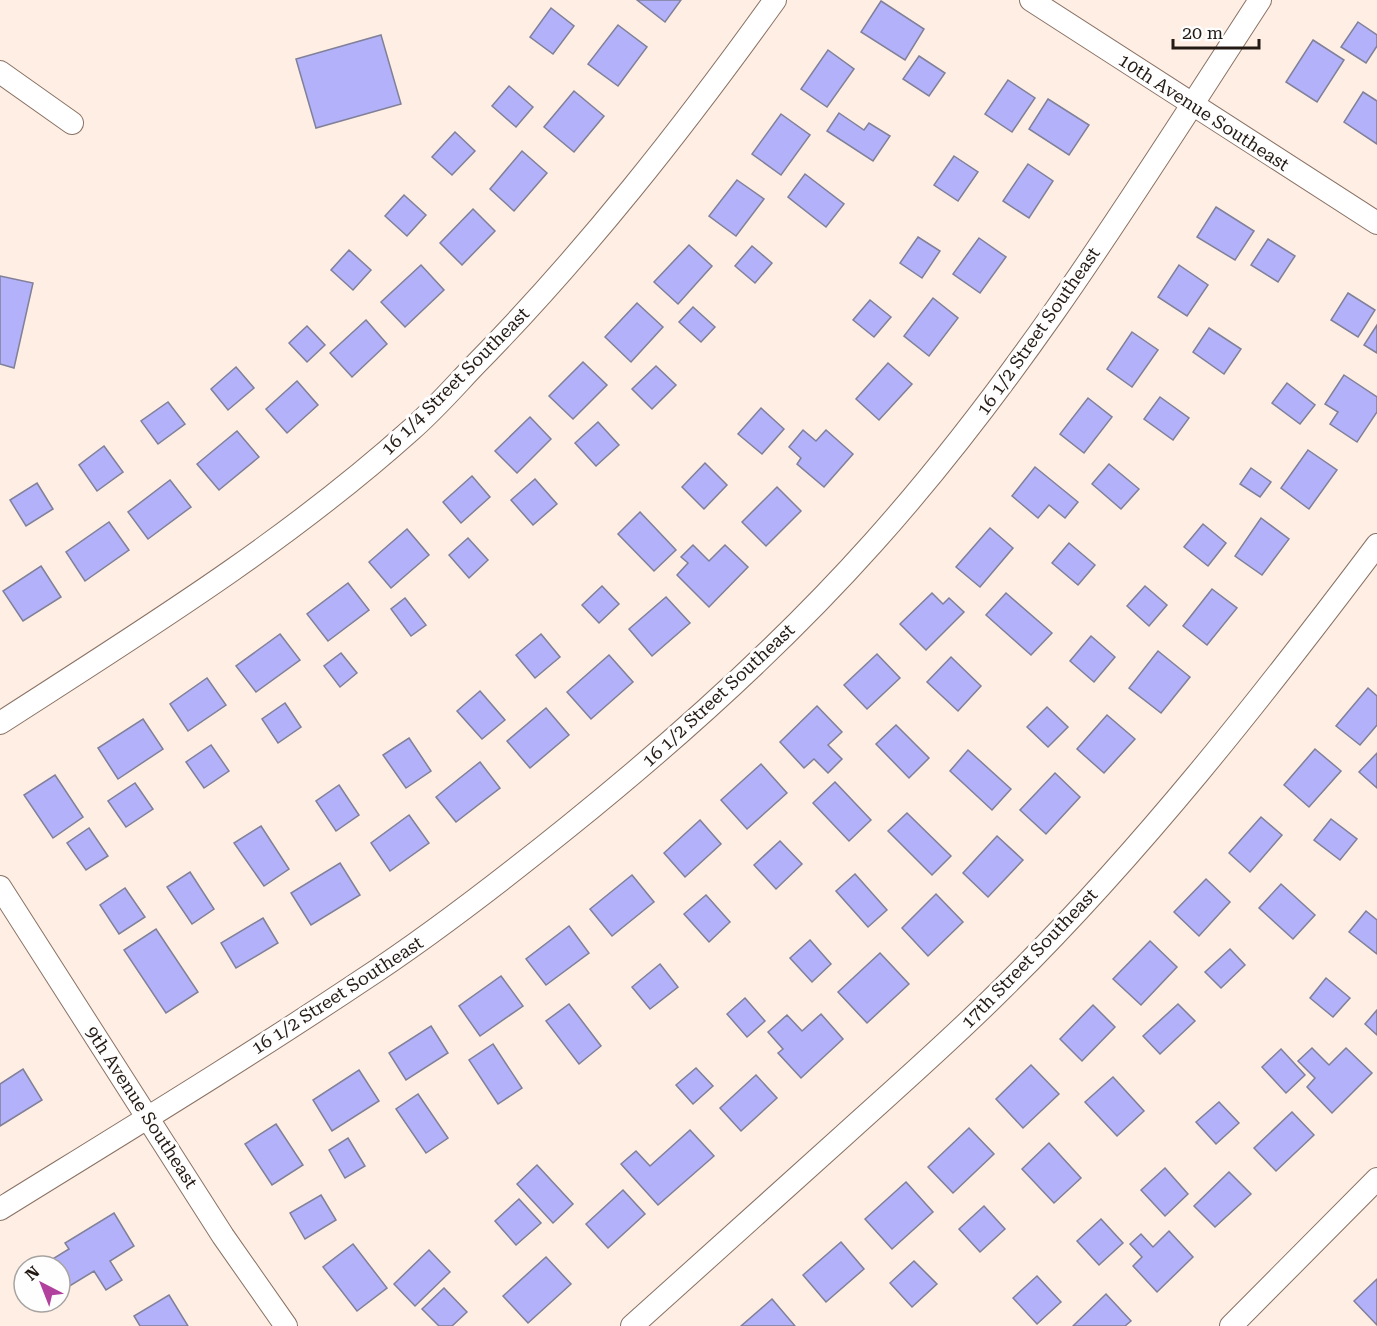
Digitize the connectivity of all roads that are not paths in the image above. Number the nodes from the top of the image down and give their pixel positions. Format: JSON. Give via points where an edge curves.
{"nodes":[{"id":1,"x":776,"y":0,"type":"edge"},
{"id":2,"x":1031,"y":0,"type":"edge"},
{"id":3,"x":1260,"y":0,"type":"edge"},
{"id":4,"x":0,"y":72,"type":"edge"},
{"id":5,"x":1192,"y":105,"type":"junction"},
{"id":6,"x":72,"y":123,"type":"dead end"},
{"id":7,"x":1377,"y":223,"type":"edge"},
{"id":8,"x":1377,"y":545,"type":"edge"},
{"id":9,"x":0,"y":723,"type":"edge"},
{"id":10,"x":0,"y":887,"type":"edge"},
{"id":11,"x":148,"y":1117,"type":"junction"},
{"id":12,"x":1377,"y":1179,"type":"edge"},
{"id":13,"x":0,"y":1209,"type":"edge"},
{"id":14,"x":286,"y":1326,"type":"edge"},
{"id":15,"x":633,"y":1326,"type":"edge"},
{"id":16,"x":1231,"y":1326,"type":"edge"}],
"edges":[{"from":1,"to":9,"type":"street","name":"16 1/4 Street Southeast","via":[[665,149],[592,237],[513,327],[412,429],[247,561]]},
{"from":2,"to":5,"type":"street","name":"10th Avenue Southeast"},
{"from":3,"to":5,"type":"street","name":"16 1/2 Street Southeast"},
{"from":4,"to":6,"type":"street"},
{"from":5,"to":7,"type":"street","name":"10th Avenue Southeast"},
{"from":5,"to":11,"type":"street","name":"16 1/2 Street Southeast","via":[[1065,298],[974,421],[874,542],[781,641],[608,795],[447,921],[363,980]]},
{"from":8,"to":15,"type":"street","name":"17th Street Southeast","via":[[1188,784],[1003,988]]},
{"from":10,"to":11,"type":"street","name":"9th Avenue Southeast"},
{"from":11,"to":13,"type":"street","name":"16 1/2 Street Southeast"},
{"from":11,"to":14,"type":"street","name":"9th Avenue Southeast"},
{"from":12,"to":16,"type":"street"}]}
